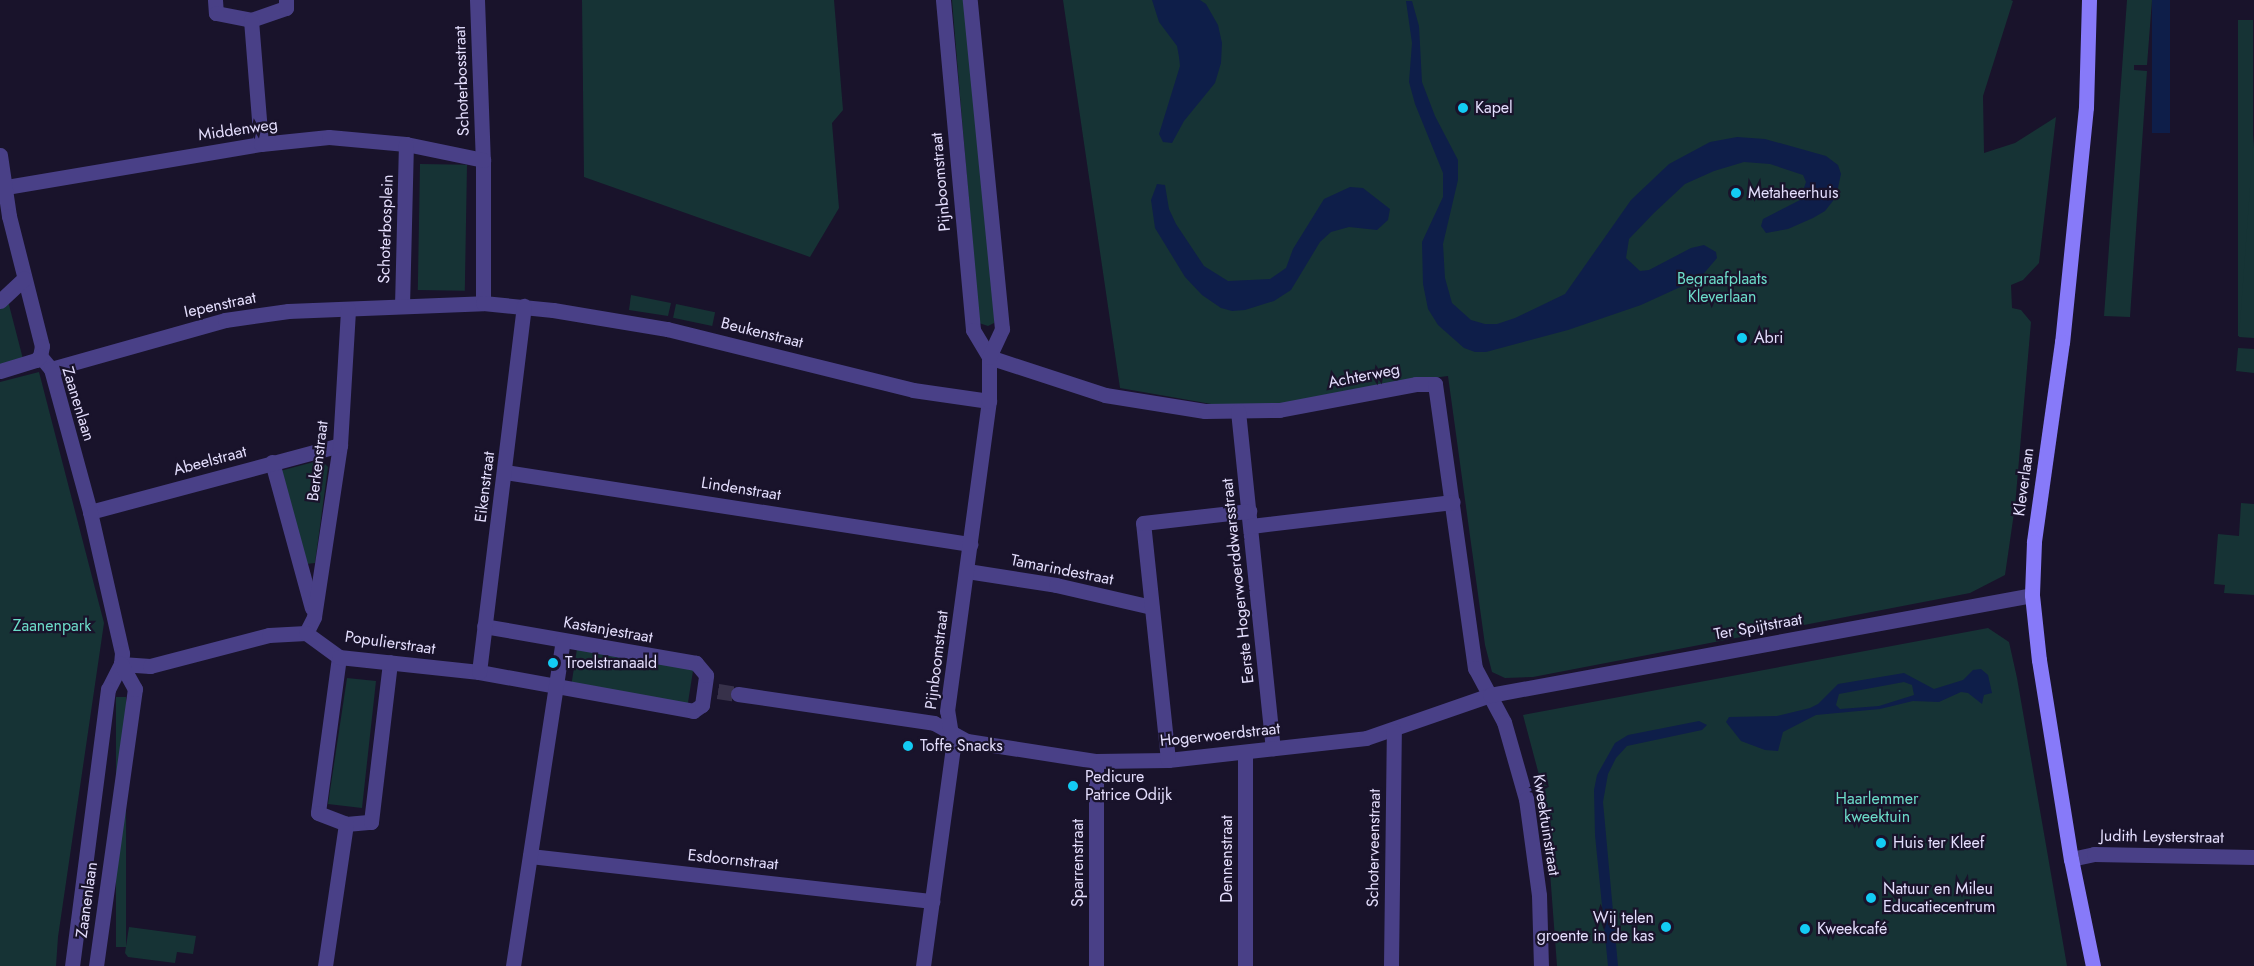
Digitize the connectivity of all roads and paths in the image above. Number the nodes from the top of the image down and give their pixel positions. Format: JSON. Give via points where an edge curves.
{"nodes":[{"id":1,"x":214,"y":0,"type":"edge"},
{"id":2,"x":286,"y":0,"type":"edge"},
{"id":3,"x":477,"y":0,"type":"edge"},
{"id":4,"x":942,"y":0,"type":"edge"},
{"id":5,"x":970,"y":0,"type":"edge"},
{"id":6,"x":2089,"y":0,"type":"edge"},
{"id":7,"x":251,"y":20,"type":"junction"},
{"id":8,"x":261,"y":144,"type":"junction"},
{"id":9,"x":406,"y":144,"type":"junction"},
{"id":10,"x":0,"y":155,"type":"edge"},
{"id":11,"x":483,"y":160,"type":"junction"},
{"id":12,"x":2,"y":188,"type":"edge"},
{"id":13,"x":24,"y":279,"type":"junction"},
{"id":14,"x":0,"y":301,"type":"edge"},
{"id":15,"x":483,"y":303,"type":"junction"},
{"id":16,"x":402,"y":306,"type":"junction"},
{"id":17,"x":524,"y":306,"type":"junction"},
{"id":18,"x":348,"y":309,"type":"junction"},
{"id":19,"x":40,"y":356,"type":"junction"},
{"id":20,"x":989,"y":357,"type":"junction"},
{"id":21,"x":51,"y":369,"type":"junction"},
{"id":22,"x":0,"y":371,"type":"edge"},
{"id":23,"x":989,"y":401,"type":"junction"},
{"id":24,"x":1238,"y":411,"type":"junction"},
{"id":25,"x":340,"y":445,"type":"junction"},
{"id":26,"x":272,"y":462,"type":"junction"},
{"id":27,"x":505,"y":472,"type":"junction"},
{"id":28,"x":1453,"y":502,"type":"junction"},
{"id":29,"x":90,"y":512,"type":"junction"},
{"id":30,"x":1250,"y":518,"type":"junction"},
{"id":31,"x":970,"y":544,"type":"junction"},
{"id":32,"x":966,"y":572,"type":"junction"},
{"id":33,"x":2032,"y":595,"type":"junction"},
{"id":34,"x":1151,"y":607,"type":"junction"},
{"id":35,"x":314,"y":617,"type":"junction"},
{"id":36,"x":484,"y":626,"type":"junction"},
{"id":37,"x":306,"y":633,"type":"junction"},
{"id":38,"x":562,"y":641,"type":"junction"},
{"id":39,"x":339,"y":657,"type":"junction"},
{"id":40,"x":390,"y":662,"type":"junction"},
{"id":41,"x":121,"y":664,"type":"junction"},
{"id":42,"x":479,"y":672,"type":"junction"},
{"id":43,"x":555,"y":688,"type":"junction"},
{"id":44,"x":738,"y":694,"type":"tunnel mouth"},
{"id":45,"x":1490,"y":696,"type":"junction"},
{"id":46,"x":1394,"y":731,"type":"junction"},
{"id":47,"x":950,"y":732,"type":"junction"},
{"id":48,"x":1273,"y":748,"type":"junction"},
{"id":49,"x":1245,"y":753,"type":"junction"},
{"id":50,"x":1168,"y":760,"type":"junction"},
{"id":51,"x":1096,"y":761,"type":"junction"},
{"id":52,"x":346,"y":824,"type":"junction"},
{"id":53,"x":530,"y":856,"type":"junction"},
{"id":54,"x":2254,"y":857,"type":"edge"},
{"id":55,"x":2071,"y":859,"type":"junction"},
{"id":56,"x":932,"y":901,"type":"junction"},
{"id":57,"x":72,"y":966,"type":"edge"},
{"id":58,"x":96,"y":966,"type":"edge"},
{"id":59,"x":325,"y":966,"type":"edge"},
{"id":60,"x":513,"y":966,"type":"edge"},
{"id":61,"x":923,"y":966,"type":"edge"},
{"id":62,"x":1096,"y":966,"type":"edge"},
{"id":63,"x":1245,"y":966,"type":"edge"},
{"id":64,"x":1391,"y":966,"type":"edge"},
{"id":65,"x":1541,"y":966,"type":"edge"},
{"id":66,"x":2092,"y":966,"type":"edge"}],
"edges":[{"from":1,"to":7,"type":"street","via":[[216,13]]},
{"from":2,"to":7,"type":"street","via":[[286,8]]},
{"from":3,"to":11,"type":"street","name":"Schoterbosstraat"},
{"from":4,"to":20,"type":"street","name":"Pijnboomstraat","via":[[973,330]]},
{"from":5,"to":20,"type":"street","name":"Pijnboomstraat","via":[[1002,329]]},
{"from":6,"to":33,"type":"main road","name":"Kleverlaan","via":[[2086,107],[2063,331],[2034,542]]},
{"from":7,"to":8,"type":"street"},
{"from":8,"to":9,"type":"street","name":"Middenweg","via":[[329,137]]},
{"from":8,"to":12,"type":"street","name":"Middenweg"},
{"from":9,"to":11,"type":"street","name":"Middenweg"},
{"from":9,"to":16,"type":"street","name":"Schoterbosplein"},
{"from":10,"to":12,"type":"street","name":"Zaanenlaan"},
{"from":11,"to":15,"type":"street"},
{"from":12,"to":13,"type":"street","name":"Zaanenlaan"},
{"from":13,"to":14,"type":"street"},
{"from":13,"to":19,"type":"street","name":"Zaanenlaan","via":[[42,346]]},
{"from":15,"to":16,"type":"street","name":"Schoterbosplein"},
{"from":15,"to":17,"type":"street","name":"Schoterbosplein"},
{"from":16,"to":18,"type":"street","name":"Iepenstraat"},
{"from":17,"to":23,"type":"street","name":"Beukenstraat","via":[[668,329],[913,390]]},
{"from":17,"to":27,"type":"street","name":"Eikenstraat"},
{"from":18,"to":21,"type":"street","name":"Iepenstraat","via":[[288,311],[225,320]]},
{"from":18,"to":25,"type":"street","name":"Berkenstraat"},
{"from":19,"to":21,"type":"street","name":"Zaanenlaan"},
{"from":19,"to":22,"type":"street"},
{"from":20,"to":23,"type":"street","name":"Pijnboomstraat"},
{"from":20,"to":24,"type":"street","name":"Achterweg","via":[[1127,400],[1204,411]]},
{"from":21,"to":29,"type":"street","name":"Zaanenlaan"},
{"from":23,"to":31,"type":"street","name":"Pijnboomstraat"},
{"from":24,"to":28,"type":"street","name":"Achterweg","via":[[1279,410],[1432,382],[1437,388]]},
{"from":24,"to":30,"type":"street","name":"Eerste Hogerwoerddwarsstraat"},
{"from":25,"to":26,"type":"street","name":"Abeelstraat"},
{"from":25,"to":35,"type":"street","name":"Berkenstraat"},
{"from":26,"to":29,"type":"street","name":"Abeelstraat"},
{"from":26,"to":35,"type":"street","name":"Berkenstraat"},
{"from":27,"to":31,"type":"street","name":"Lindenstraat"},
{"from":27,"to":36,"type":"street","name":"Eikenstraat"},
{"from":28,"to":30,"type":"street"},
{"from":28,"to":45,"type":"street","name":"Achterweg","via":[[1475,668]]},
{"from":29,"to":41,"type":"street","name":"Zaanenlaan","via":[[122,653]]},
{"from":30,"to":34,"type":"street","via":[[1143,523]]},
{"from":30,"to":48,"type":"street","name":"Eerste Hogerwoerddwarsstraat"},
{"from":31,"to":32,"type":"street","name":"Pijnboomstraat"},
{"from":32,"to":34,"type":"street","name":"Tamarindestraat","via":[[1056,585]]},
{"from":32,"to":47,"type":"street","name":"Pijnboomstraat","via":[[947,711]]},
{"from":33,"to":45,"type":"street","name":"Ter Spijtstraat"},
{"from":33,"to":55,"type":"main road","name":"Kleverlaan"},
{"from":34,"to":50,"type":"street"},
{"from":35,"to":37,"type":"street","name":"Berkenstraat"},
{"from":36,"to":38,"type":"street","name":"Kastanjestraat"},
{"from":36,"to":42,"type":"street","name":"Eikenstraat"},
{"from":37,"to":39,"type":"street","name":"Populierstraat"},
{"from":37,"to":41,"type":"street","via":[[269,635],[150,666]]},
{"from":38,"to":43,"type":"street"},
{"from":38,"to":43,"type":"street","name":"Kastanjestraat","via":[[696,663],[712,690],[693,711]]},
{"from":39,"to":40,"type":"street","name":"Populierstraat"},
{"from":39,"to":52,"type":"street","via":[[318,813]]},
{"from":40,"to":42,"type":"street","name":"Populierstraat"},
{"from":40,"to":52,"type":"street","via":[[371,822]]},
{"from":41,"to":57,"type":"street","name":"Zaanenlaan","via":[[108,688]]},
{"from":41,"to":58,"type":"street","name":"Zaanenlaan","via":[[135,689]]},
{"from":42,"to":43,"type":"street","name":"Populierstraat"},
{"from":43,"to":53,"type":"street"},
{"from":44,"to":47,"type":"street","via":[[934,723]]},
{"from":45,"to":46,"type":"street","name":"Hogerwoerdstraat"},
{"from":45,"to":65,"type":"street","name":"Kweektuinstraat","via":[[1504,722],[1526,799],[1539,895]]},
{"from":46,"to":48,"type":"street","name":"Hogerwoerdstraat","via":[[1366,738]]},
{"from":46,"to":64,"type":"street","name":"Schoterveenstraat"},
{"from":47,"to":51,"type":"street","name":"Hogerwoerdstraat","via":[[967,741]]},
{"from":47,"to":56,"type":"street","name":"Pijnboomstraat","via":[[953,747]]},
{"from":48,"to":49,"type":"street","name":"Hogerwoerdstraat"},
{"from":49,"to":50,"type":"street","name":"Hogerwoerdstraat"},
{"from":49,"to":63,"type":"street","name":"Dennenstraat"},
{"from":50,"to":51,"type":"street","name":"Hogerwoerdstraat"},
{"from":51,"to":62,"type":"street","name":"Sparrenstraat"},
{"from":52,"to":59,"type":"street"},
{"from":53,"to":56,"type":"street","name":"Esdoornstraat"},
{"from":53,"to":60,"type":"street"},
{"from":54,"to":55,"type":"street","name":"Judith Leysterstraat","via":[[2094,854]]},
{"from":55,"to":66,"type":"main road","name":"Kleverlaan"},
{"from":56,"to":61,"type":"street","name":"Pijnboomstraat"}]}
